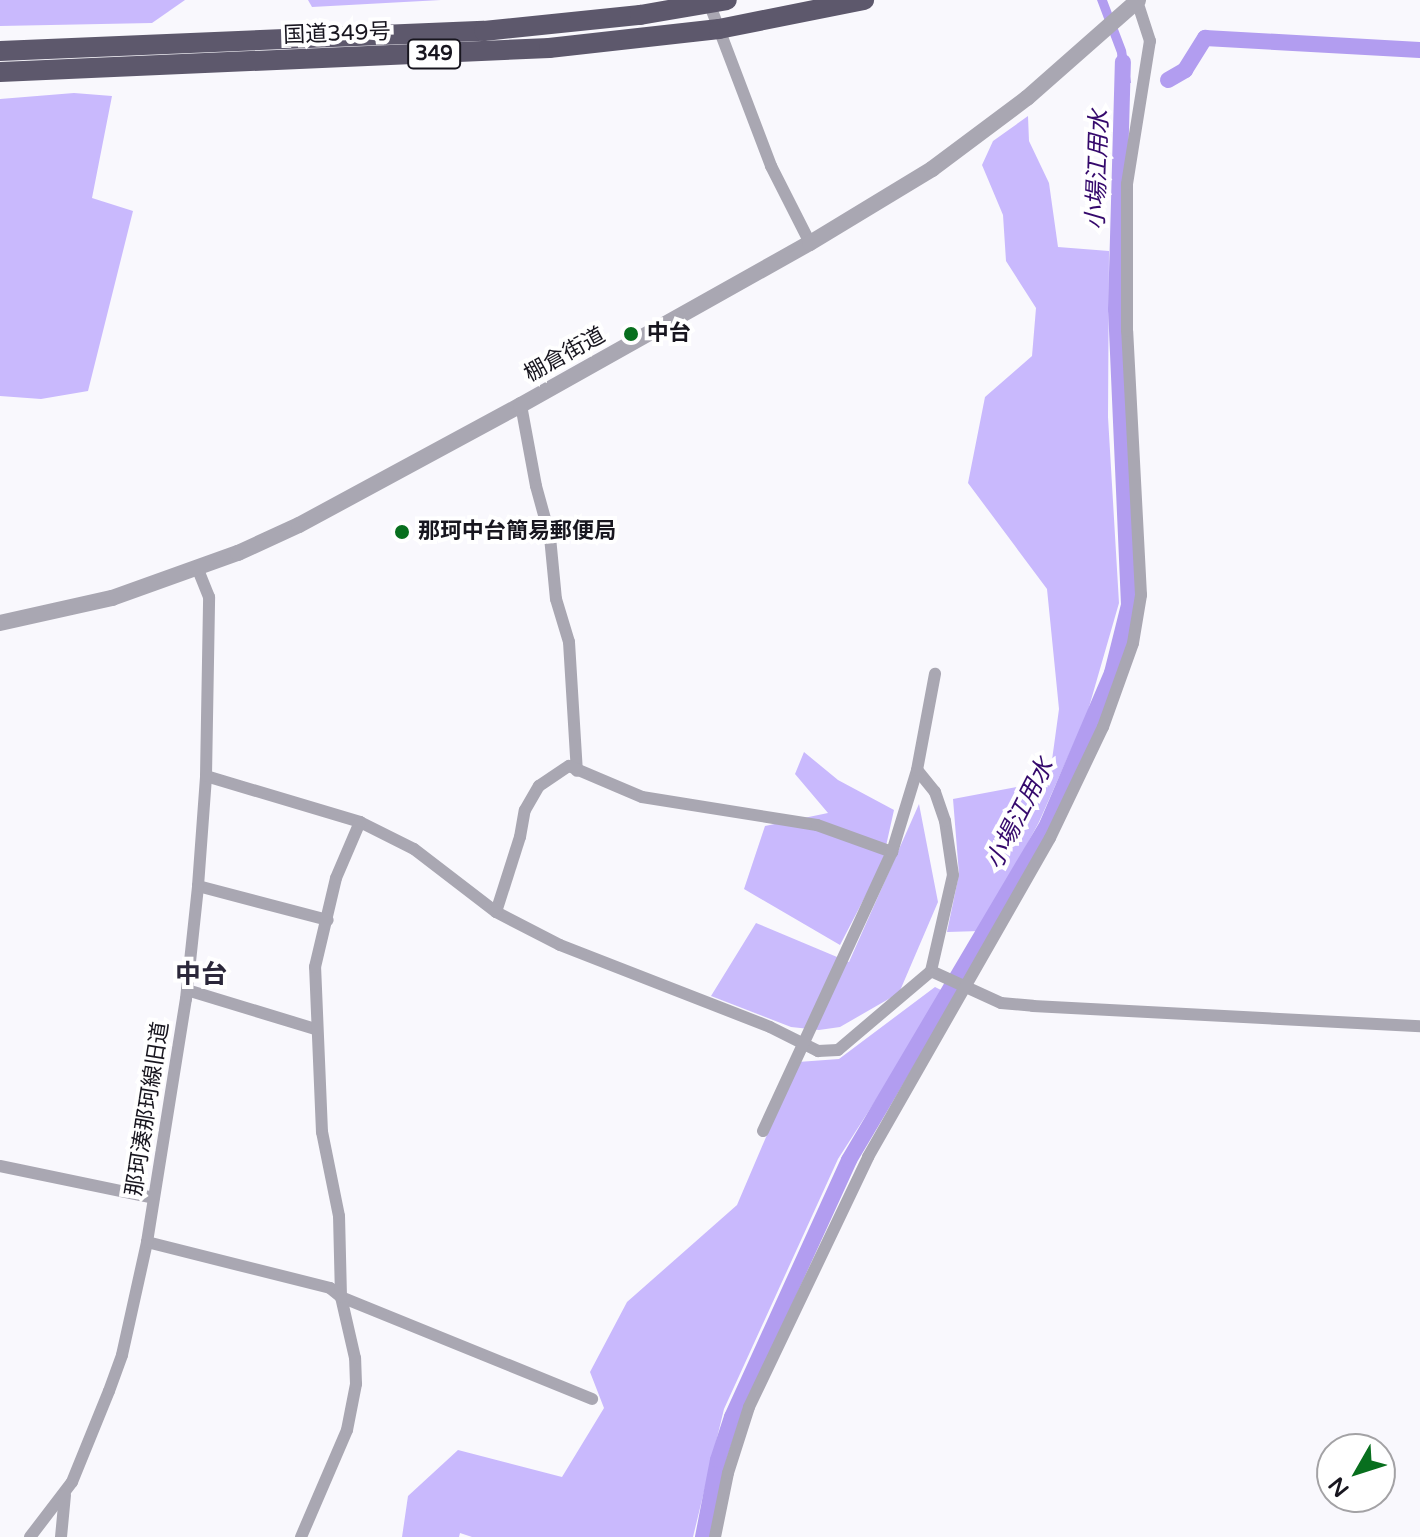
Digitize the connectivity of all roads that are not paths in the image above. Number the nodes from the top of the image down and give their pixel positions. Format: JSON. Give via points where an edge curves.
{"nodes":[{"id":1,"x":864,"y":0,"type":"edge"},
{"id":2,"x":1137,"y":0,"type":"edge"},
{"id":3,"x":715,"y":1,"type":"edge"},
{"id":4,"x":719,"y":29,"type":"junction"},
{"id":5,"x":0,"y":51,"type":"edge"},
{"id":6,"x":0,"y":72,"type":"edge"},
{"id":7,"x":810,"y":243,"type":"junction"},
{"id":8,"x":521,"y":405,"type":"junction"},
{"id":9,"x":197,"y":567,"type":"junction"},
{"id":10,"x":0,"y":623,"type":"edge"},
{"id":11,"x":935,"y":674,"type":"dead end"},
{"id":12,"x":917,"y":770,"type":"junction"},
{"id":13,"x":577,"y":771,"type":"junction"},
{"id":14,"x":206,"y":776,"type":"junction"},
{"id":15,"x":360,"y":822,"type":"junction"},
{"id":16,"x":892,"y":852,"type":"junction"},
{"id":17,"x":198,"y":886,"type":"junction"},
{"id":18,"x":496,"y":912,"type":"junction"},
{"id":19,"x":328,"y":920,"type":"junction"},
{"id":20,"x":931,"y":971,"type":"junction"},
{"id":21,"x":962,"y":986,"type":"junction"},
{"id":22,"x":187,"y":990,"type":"junction"},
{"id":23,"x":1420,"y":1026,"type":"edge"},
{"id":24,"x":315,"y":1029,"type":"junction"},
{"id":25,"x":802,"y":1043,"type":"junction"},
{"id":26,"x":763,"y":1131,"type":"dead end"},
{"id":27,"x":0,"y":1166,"type":"edge"},
{"id":28,"x":154,"y":1198,"type":"junction"},
{"id":29,"x":147,"y":1242,"type":"junction"},
{"id":30,"x":341,"y":1297,"type":"junction"},
{"id":31,"x":592,"y":1399,"type":"dead end"},
{"id":32,"x":65,"y":1495,"type":"junction"},
{"id":33,"x":30,"y":1537,"type":"edge"},
{"id":34,"x":61,"y":1537,"type":"edge"},
{"id":35,"x":301,"y":1537,"type":"edge"},
{"id":36,"x":715,"y":1537,"type":"edge"}],
"edges":[{"from":1,"to":4,"type":"highway","name":"国道349号","number":"349"},
{"from":2,"to":7,"type":"street","name":"棚倉街道","via":[[976,138]]},
{"from":2,"to":21,"type":"street","via":[[1150,41],[1127,184],[1127,331],[1141,595],[1133,643],[1103,727],[1050,838]]},
{"from":3,"to":4,"type":"street"},
{"from":3,"to":5,"type":"highway","name":"国道349号","number":"349","via":[[640,15],[484,31]]},
{"from":4,"to":6,"type":"highway","name":"国道349号","number":"349","via":[[549,48]]},
{"from":4,"to":7,"type":"street","via":[[771,166]]},
{"from":7,"to":8,"type":"street","name":"棚倉街道"},
{"from":8,"to":9,"type":"street","name":"棚倉街道","via":[[299,525]]},
{"from":8,"to":13,"type":"street","via":[[550,537],[556,599],[569,642]]},
{"from":9,"to":10,"type":"street","name":"棚倉街道","via":[[112,598]]},
{"from":9,"to":14,"type":"street","name":"那珂湊那珂線旧道","via":[[209,597]]},
{"from":11,"to":12,"type":"street"},
{"from":12,"to":16,"type":"street"},
{"from":12,"to":20,"type":"street","via":[[935,792],[945,821],[953,875]]},
{"from":13,"to":16,"type":"street","via":[[642,797],[817,825]]},
{"from":13,"to":18,"type":"street","via":[[569,766],[532,797]]},
{"from":14,"to":15,"type":"street"},
{"from":14,"to":17,"type":"street","name":"那珂湊那珂線旧道"},
{"from":15,"to":18,"type":"street","via":[[414,849]]},
{"from":15,"to":19,"type":"street","via":[[336,878]]},
{"from":16,"to":25,"type":"street"},
{"from":17,"to":19,"type":"street"},
{"from":17,"to":22,"type":"street","name":"那珂湊那珂線旧道"},
{"from":18,"to":25,"type":"street","via":[[560,945]]},
{"from":19,"to":24,"type":"street","via":[[315,967]]},
{"from":20,"to":21,"type":"street"},
{"from":20,"to":25,"type":"street","via":[[838,1050],[818,1051]]},
{"from":21,"to":23,"type":"street","via":[[1001,1003],[1033,1006]]},
{"from":21,"to":36,"type":"street","via":[[868,1157],[749,1407]]},
{"from":22,"to":24,"type":"street"},
{"from":22,"to":28,"type":"street","name":"那珂湊那珂線旧道"},
{"from":24,"to":30,"type":"street","via":[[322,1132],[339,1216]]},
{"from":25,"to":26,"type":"street"},
{"from":27,"to":28,"type":"street"},
{"from":28,"to":29,"type":"street","name":"那珂湊那珂線旧道"},
{"from":29,"to":30,"type":"street","via":[[330,1288]]},
{"from":29,"to":32,"type":"street","name":"那珂湊那珂線旧道","via":[[122,1355]]},
{"from":30,"to":31,"type":"street"},
{"from":30,"to":35,"type":"street","via":[[356,1384],[347,1430]]},
{"from":32,"to":33,"type":"street","name":"那珂湊那珂線旧道"},
{"from":32,"to":34,"type":"street"}]}
